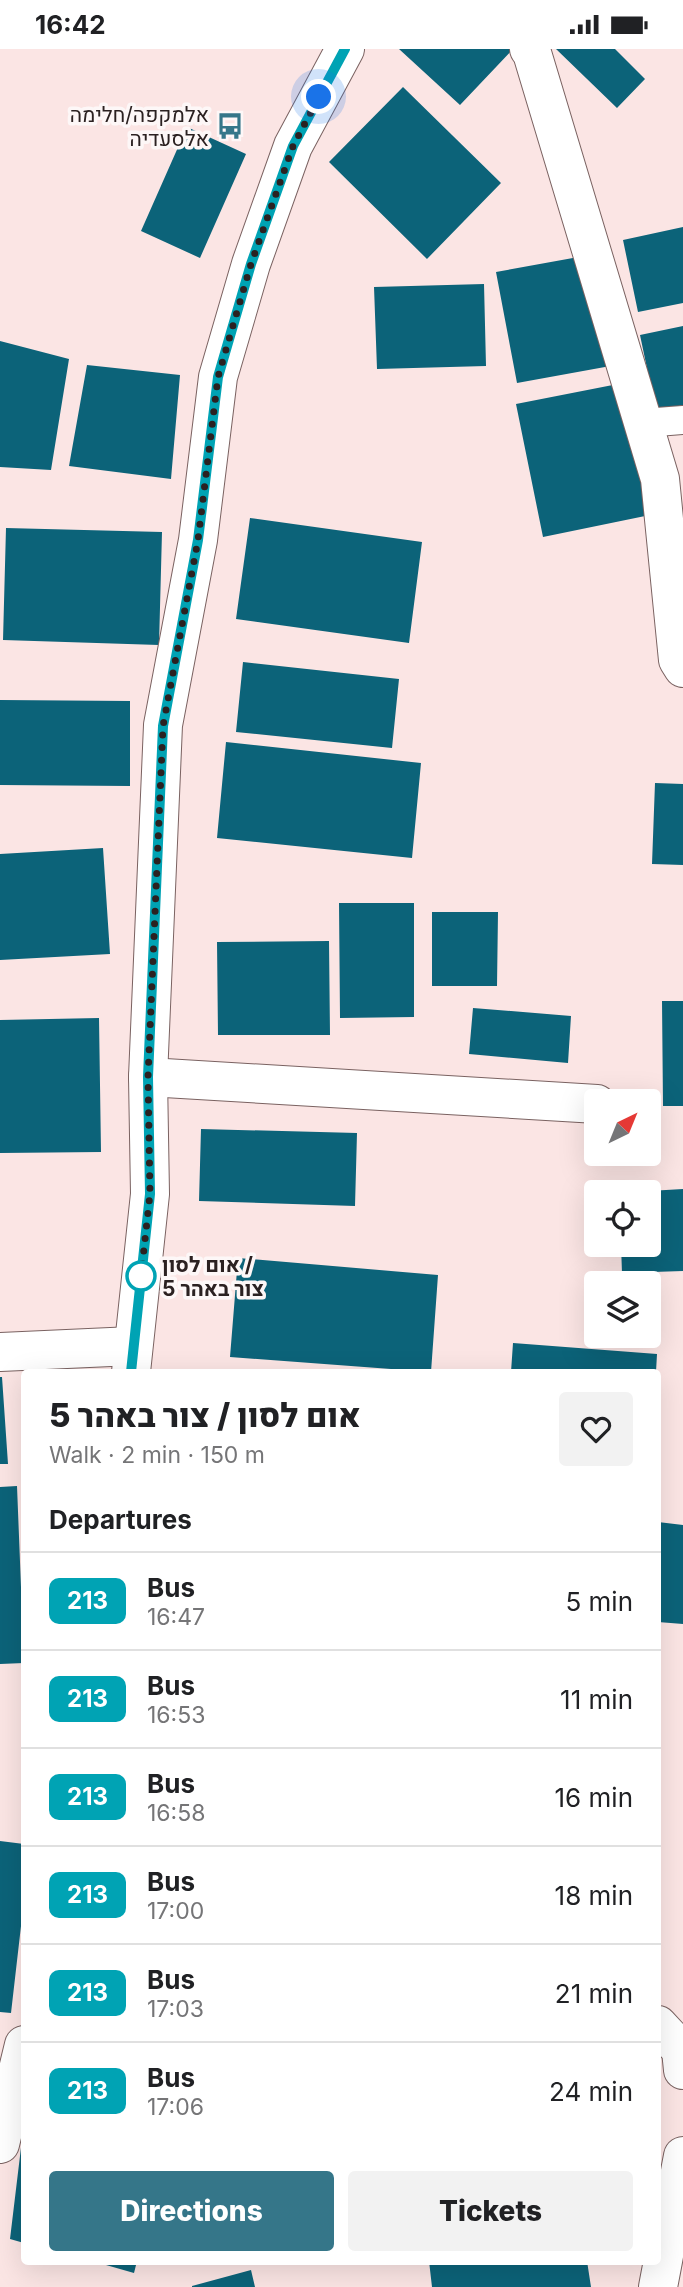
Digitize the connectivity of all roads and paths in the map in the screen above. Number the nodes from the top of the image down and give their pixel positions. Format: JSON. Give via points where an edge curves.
{"nodes":[{"id":1,"x":345,"y":49,"type":"edge"},
{"id":2,"x":529,"y":49,"type":"edge"},
{"id":3,"x":683,"y":420,"type":"edge"},
{"id":4,"x":644,"y":423,"type":"junction"},
{"id":5,"x":683,"y":668,"type":"edge"},
{"id":6,"x":148,"y":1077,"type":"junction"},
{"id":7,"x":584,"y":1103,"type":"edge"},
{"id":8,"x":0,"y":1352,"type":"edge"},
{"id":9,"x":132,"y":1359,"type":"edge"},
{"id":10,"x":661,"y":2028,"type":"edge"},
{"id":11,"x":21,"y":2057,"type":"edge"},
{"id":12,"x":683,"y":2070,"type":"edge"},
{"id":13,"x":0,"y":2144,"type":"edge"},
{"id":14,"x":683,"y":2156,"type":"edge"},
{"id":15,"x":658,"y":2287,"type":"edge"}],
"edges":[{"from":1,"to":6,"type":"street","via":[[293,146],[251,264],[218,377],[198,540],[163,726]]},
{"from":2,"to":4,"type":"street"},
{"from":3,"to":4,"type":"lane"},
{"from":4,"to":5,"type":"street","via":[[660,479],[678,660]]},
{"from":6,"to":7,"type":"street"},
{"from":6,"to":9,"type":"street","via":[[150,1194]]},
{"from":8,"to":9,"type":"street"},
{"from":10,"to":12,"type":"street","via":[[681,2050]]},
{"from":11,"to":13,"type":"street"},
{"from":14,"to":15,"type":"street"}]}
